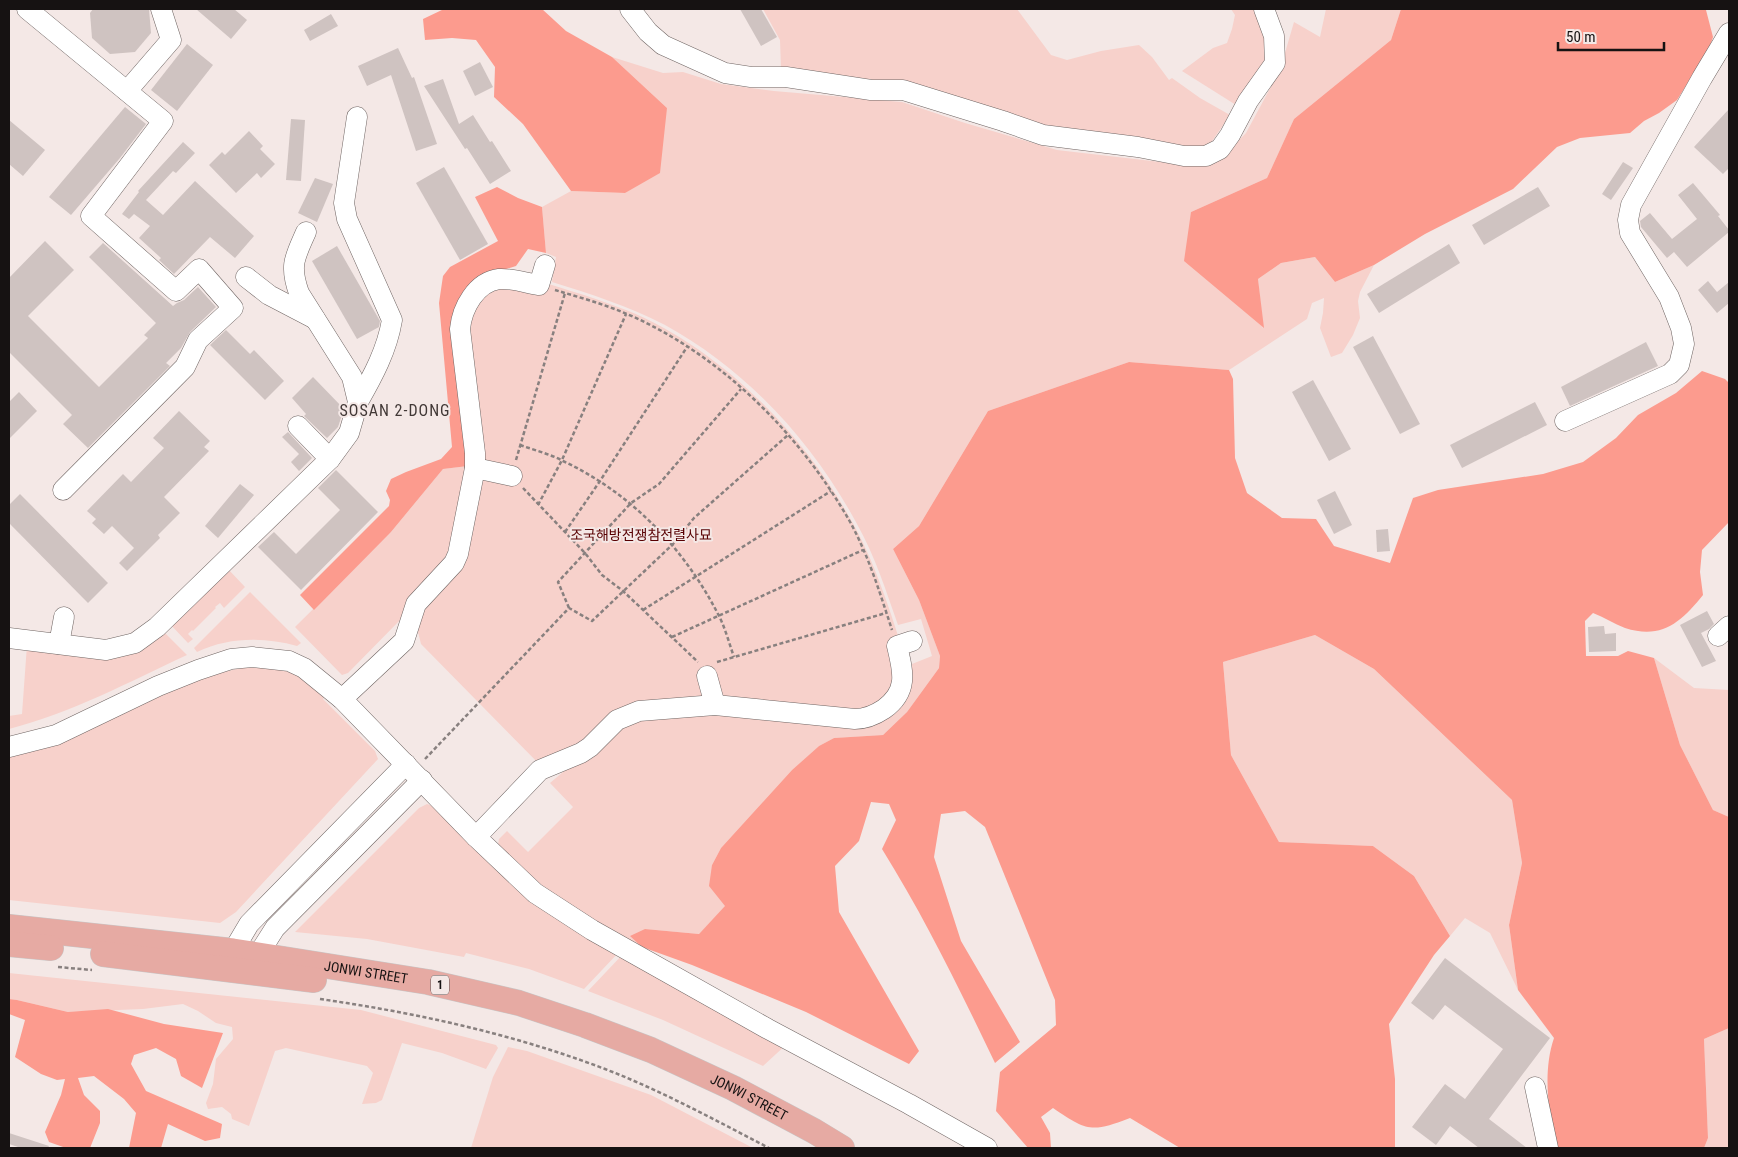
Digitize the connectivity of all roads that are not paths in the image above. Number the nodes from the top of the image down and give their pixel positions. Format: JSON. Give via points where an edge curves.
{"nodes":[{"id":1,"x":27,"y":9,"type":"edge"},
{"id":2,"x":161,"y":9,"type":"edge"},
{"id":3,"x":630,"y":9,"type":"edge"},
{"id":4,"x":1264,"y":9,"type":"edge"},
{"id":5,"x":1729,"y":33,"type":"edge"},
{"id":6,"x":127,"y":91,"type":"junction"},
{"id":7,"x":357,"y":117,"type":"dead end"},
{"id":8,"x":306,"y":232,"type":"dead end"},
{"id":9,"x":545,"y":265,"type":"dead end"},
{"id":10,"x":246,"y":277,"type":"dead end"},
{"id":11,"x":315,"y":319,"type":"junction"},
{"id":12,"x":358,"y":402,"type":"junction"},
{"id":13,"x":1565,"y":420,"type":"dead end"},
{"id":14,"x":298,"y":426,"type":"dead end"},
{"id":15,"x":330,"y":459,"type":"junction"},
{"id":16,"x":475,"y":468,"type":"junction"},
{"id":17,"x":512,"y":476,"type":"road end"},
{"id":18,"x":63,"y":490,"type":"dead end"},
{"id":19,"x":64,"y":617,"type":"dead end"},
{"id":20,"x":9,"y":638,"type":"edge"},
{"id":21,"x":904,"y":643,"type":"road end"},
{"id":22,"x":59,"y":644,"type":"junction"},
{"id":23,"x":705,"y":671,"type":"road end"},
{"id":24,"x":342,"y":699,"type":"junction"},
{"id":25,"x":715,"y":705,"type":"junction"},
{"id":26,"x":9,"y":747,"type":"edge"},
{"id":27,"x":414,"y":771,"type":"junction"},
{"id":28,"x":476,"y":837,"type":"junction"},
{"id":29,"x":9,"y":926,"type":"edge"},
{"id":30,"x":9,"y":944,"type":"edge"},
{"id":31,"x":234,"y":951,"type":"junction"},
{"id":32,"x":258,"y":955,"type":"junction"},
{"id":33,"x":1536,"y":1088,"type":"dead end"},
{"id":34,"x":810,"y":1148,"type":"edge"},
{"id":35,"x":842,"y":1148,"type":"edge"},
{"id":36,"x":987,"y":1148,"type":"edge"},
{"id":37,"x":1548,"y":1148,"type":"edge"}],
"edges":[{"from":1,"to":6,"type":"street"},
{"from":2,"to":6,"type":"street","via":[[172,40]]},
{"from":3,"to":4,"type":"street","via":[[663,45],[725,73],[786,77],[871,90],[903,90],[1043,135],[1184,156],[1206,156],[1220,149],[1275,62],[1274,36]]},
{"from":5,"to":13,"type":"street","via":[[1632,205],[1628,220],[1630,233],[1669,297],[1681,328],[1684,344],[1679,365],[1670,374]]},
{"from":6,"to":18,"type":"street","via":[[163,121],[91,216],[176,291],[199,269],[233,308],[198,340],[184,367]]},
{"from":7,"to":12,"type":"street","via":[[344,204],[347,218],[392,320],[377,369]]},
{"from":8,"to":11,"type":"street","via":[[294,258],[294,278]]},
{"from":9,"to":16,"type":"street","via":[[539,285],[499,280],[488,283],[473,296],[461,319]]},
{"from":10,"to":11,"type":"street","via":[[269,294]]},
{"from":11,"to":12,"type":"street","via":[[352,377]]},
{"from":12,"to":15,"type":"street","via":[[349,432]]},
{"from":14,"to":15,"type":"street"},
{"from":15,"to":22,"type":"street","via":[[157,627],[135,643],[106,650]]},
{"from":16,"to":17,"type":"street"},
{"from":16,"to":24,"type":"street","via":[[454,563],[416,604],[404,641]]},
{"from":19,"to":22,"type":"street"},
{"from":20,"to":22,"type":"street"},
{"from":21,"to":25,"type":"street","via":[[900,691],[888,706],[869,717],[855,719]]},
{"from":23,"to":25,"type":"street"},
{"from":24,"to":26,"type":"street","via":[[304,668],[289,661],[252,657],[231,659],[158,686],[56,735]]},
{"from":24,"to":27,"type":"street"},
{"from":25,"to":28,"type":"street","via":[[639,712],[617,720],[581,753],[540,770]]},
{"from":27,"to":28,"type":"street"},
{"from":27,"to":31,"type":"street","via":[[249,924]]},
{"from":27,"to":32,"type":"street","via":[[275,928]]},
{"from":28,"to":36,"type":"street","via":[[536,894],[592,930]]},
{"from":29,"to":31,"type":"main road","name":"JONWI STREET","number":"1"},
{"from":30,"to":34,"type":"main road","name":"JONWI STREET","number":"1","via":[[309,979],[428,998],[513,1018],[643,1064],[725,1102]]},
{"from":31,"to":32,"type":"main road","name":"JONWI STREET","number":"1"},
{"from":32,"to":35,"type":"main road","name":"JONWI STREET","number":"1","via":[[428,982],[519,1004],[585,1025],[651,1050],[733,1088]]},
{"from":33,"to":37,"type":"street"}]}
